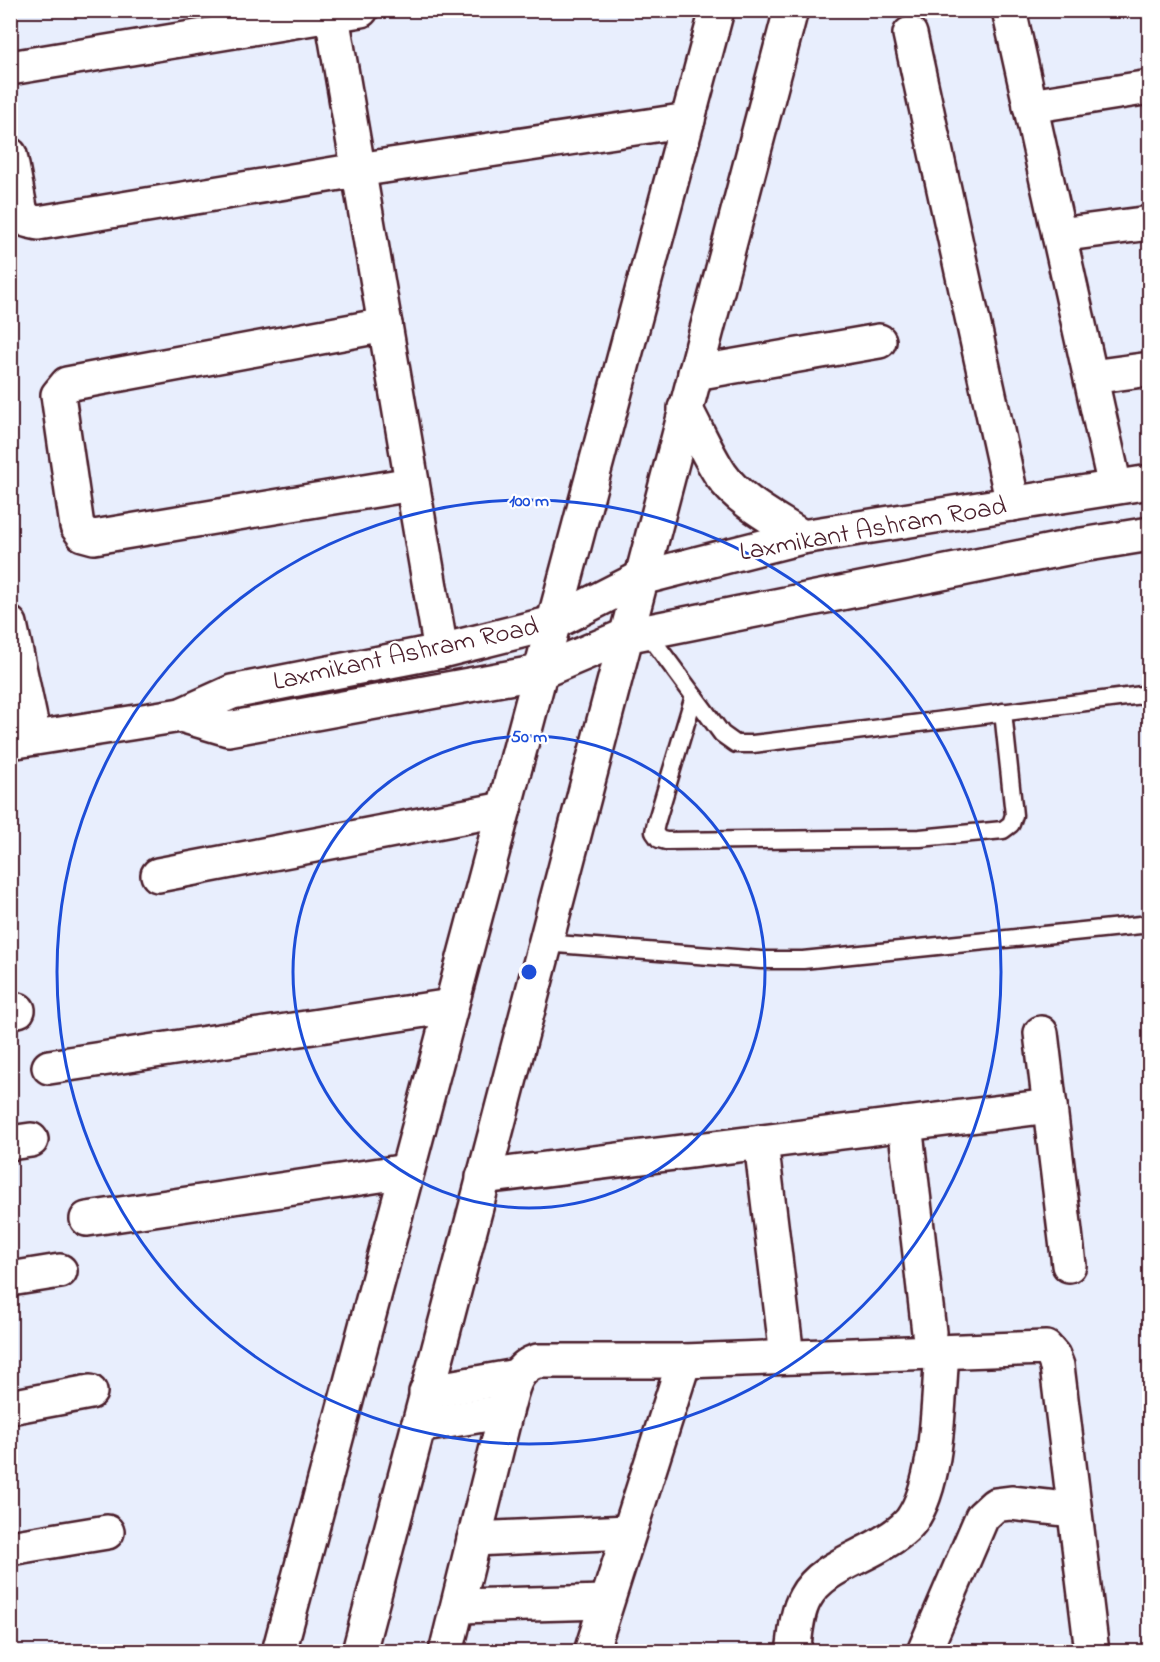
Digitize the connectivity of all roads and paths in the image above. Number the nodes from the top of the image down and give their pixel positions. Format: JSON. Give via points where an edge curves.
{"nodes":[{"id":1,"x":717,"y":10,"type":"edge"},
{"id":2,"x":791,"y":10,"type":"edge"},
{"id":3,"x":1009,"y":10,"type":"edge"},
{"id":4,"x":341,"y":12,"type":"edge"},
{"id":5,"x":910,"y":34,"type":"dead end"},
{"id":6,"x":10,"y":68,"type":"edge"},
{"id":7,"x":1149,"y":87,"type":"edge"},
{"id":8,"x":1030,"y":106,"type":"junction"},
{"id":9,"x":687,"y":120,"type":"junction"},
{"id":10,"x":10,"y":155,"type":"edge"},
{"id":11,"x":358,"y":170,"type":"junction"},
{"id":12,"x":1149,"y":223,"type":"edge"},
{"id":13,"x":1059,"y":235,"type":"junction"},
{"id":14,"x":385,"y":325,"type":"junction"},
{"id":15,"x":879,"y":341,"type":"dead end"},
{"id":16,"x":1149,"y":369,"type":"edge"},
{"id":17,"x":694,"y":374,"type":"junction"},
{"id":18,"x":1091,"y":377,"type":"junction"},
{"id":19,"x":685,"y":408,"type":"junction"},
{"id":20,"x":1149,"y":482,"type":"edge"},
{"id":21,"x":412,"y":484,"type":"junction"},
{"id":22,"x":1115,"y":487,"type":"junction"},
{"id":23,"x":1072,"y":494,"type":"junction"},
{"id":24,"x":1013,"y":504,"type":"junction"},
{"id":25,"x":1149,"y":534,"type":"edge"},
{"id":26,"x":802,"y":537,"type":"junction"},
{"id":27,"x":1082,"y":545,"type":"junction"},
{"id":28,"x":640,"y":578,"type":"junction"},
{"id":29,"x":554,"y":623,"type":"junction"},
{"id":30,"x":10,"y":624,"type":"edge"},
{"id":31,"x":636,"y":634,"type":"junction"},
{"id":32,"x":441,"y":651,"type":"junction"},
{"id":33,"x":540,"y":672,"type":"junction"},
{"id":34,"x":1149,"y":694,"type":"edge"},
{"id":35,"x":694,"y":696,"type":"junction"},
{"id":36,"x":1003,"y":712,"type":"junction"},
{"id":37,"x":182,"y":715,"type":"junction"},
{"id":38,"x":22,"y":740,"type":"edge"},
{"id":39,"x":504,"y":809,"type":"junction"},
{"id":40,"x":158,"y":875,"type":"dead end"},
{"id":41,"x":1149,"y":924,"type":"edge"},
{"id":42,"x":544,"y":943,"type":"junction"},
{"id":43,"x":451,"y":1006,"type":"junction"},
{"id":44,"x":1041,"y":1033,"type":"dead end"},
{"id":45,"x":49,"y":1067,"type":"dead end"},
{"id":46,"x":1050,"y":1106,"type":"junction"},
{"id":47,"x":905,"y":1124,"type":"junction"},
{"id":48,"x":761,"y":1142,"type":"junction"},
{"id":49,"x":407,"y":1171,"type":"junction"},
{"id":50,"x":483,"y":1177,"type":"junction"},
{"id":51,"x":87,"y":1220,"type":"dead end"},
{"id":52,"x":1069,"y":1265,"type":"dead end"},
{"id":53,"x":60,"y":1271,"type":"dead end"},
{"id":54,"x":10,"y":1279,"type":"edge"},
{"id":55,"x":785,"y":1340,"type":"dead end"},
{"id":56,"x":935,"y":1342,"type":"junction"},
{"id":57,"x":684,"y":1361,"type":"junction"},
{"id":58,"x":517,"y":1376,"type":"junction"},
{"id":59,"x":90,"y":1392,"type":"dead end"},
{"id":60,"x":426,"y":1392,"type":"junction"},
{"id":61,"x":10,"y":1407,"type":"edge"},
{"id":62,"x":506,"y":1411,"type":"junction"},
{"id":63,"x":418,"y":1426,"type":"junction"},
{"id":64,"x":1074,"y":1510,"type":"junction"},
{"id":65,"x":107,"y":1532,"type":"dead end"},
{"id":66,"x":628,"y":1532,"type":"junction"},
{"id":67,"x":474,"y":1539,"type":"junction"},
{"id":68,"x":10,"y":1548,"type":"edge"},
{"id":69,"x":606,"y":1602,"type":"junction"},
{"id":70,"x":458,"y":1606,"type":"junction"},
{"id":71,"x":279,"y":1652,"type":"edge"},
{"id":72,"x":359,"y":1652,"type":"edge"},
{"id":73,"x":446,"y":1652,"type":"edge"},
{"id":74,"x":591,"y":1652,"type":"edge"},
{"id":75,"x":793,"y":1652,"type":"edge"},
{"id":76,"x":924,"y":1652,"type":"edge"},
{"id":77,"x":1092,"y":1652,"type":"edge"}],
"edges":[{"from":1,"to":9,"type":"street"},
{"from":2,"to":17,"type":"street"},
{"from":3,"to":8,"type":"street"},
{"from":4,"to":6,"type":"street"},
{"from":4,"to":11,"type":"street"},
{"from":5,"to":24,"type":"street"},
{"from":7,"to":8,"type":"street"},
{"from":8,"to":13,"type":"street"},
{"from":9,"to":11,"type":"street"},
{"from":9,"to":29,"type":"street"},
{"from":10,"to":11,"type":"street","via":[[21,213],[38,223]]},
{"from":11,"to":14,"type":"street"},
{"from":12,"to":13,"type":"street"},
{"from":13,"to":18,"type":"street"},
{"from":14,"to":21,"type":"street"},
{"from":14,"to":21,"type":"street","via":[[67,384],[58,395],[77,525],[83,534],[94,537]]},
{"from":15,"to":17,"type":"street"},
{"from":16,"to":18,"type":"street"},
{"from":17,"to":19,"type":"street"},
{"from":18,"to":22,"type":"street"},
{"from":19,"to":26,"type":"street","via":[[721,475],[734,490]]},
{"from":19,"to":28,"type":"street"},
{"from":20,"to":22,"type":"street","name":"Laxmikant Ashram Road"},
{"from":21,"to":32,"type":"street"},
{"from":22,"to":23,"type":"street","name":"Laxmikant Ashram Road"},
{"from":23,"to":24,"type":"street","name":"Laxmikant Ashram Road"},
{"from":23,"to":27,"type":"street"},
{"from":24,"to":26,"type":"street","name":"Laxmikant Ashram Road"},
{"from":25,"to":27,"type":"street"},
{"from":26,"to":28,"type":"street","name":"Laxmikant Ashram Road"},
{"from":27,"to":31,"type":"street"},
{"from":28,"to":29,"type":"street","name":"Laxmikant Ashram Road"},
{"from":28,"to":31,"type":"street"},
{"from":29,"to":32,"type":"street","name":"Laxmikant Ashram Road"},
{"from":29,"to":33,"type":"street"},
{"from":30,"to":38,"type":"street"},
{"from":31,"to":33,"type":"street"},
{"from":31,"to":35,"type":"lane"},
{"from":31,"to":42,"type":"street"},
{"from":32,"to":37,"type":"street","name":"Laxmikant Ashram Road","via":[[232,692]]},
{"from":33,"to":37,"type":"street","via":[[228,729]]},
{"from":33,"to":39,"type":"street"},
{"from":34,"to":36,"type":"lane"},
{"from":35,"to":36,"type":"lane","via":[[722,734],[736,744]]},
{"from":35,"to":36,"type":"lane","via":[[654,832],[666,842],[920,838],[1003,830],[1014,815]]},
{"from":37,"to":38,"type":"street","name":"Laxmikant Ashram Road"},
{"from":39,"to":40,"type":"street"},
{"from":39,"to":43,"type":"street"},
{"from":41,"to":42,"type":"lane","via":[[803,960]]},
{"from":42,"to":50,"type":"street"},
{"from":43,"to":45,"type":"street"},
{"from":43,"to":49,"type":"street"},
{"from":44,"to":46,"type":"street"},
{"from":46,"to":47,"type":"street"},
{"from":46,"to":52,"type":"street"},
{"from":47,"to":48,"type":"street"},
{"from":47,"to":56,"type":"street"},
{"from":48,"to":50,"type":"street"},
{"from":48,"to":55,"type":"street"},
{"from":49,"to":51,"type":"street"},
{"from":49,"to":71,"type":"street"},
{"from":50,"to":60,"type":"street"},
{"from":53,"to":54,"type":"street"},
{"from":56,"to":57,"type":"street"},
{"from":56,"to":64,"type":"street","via":[[1046,1348],[1053,1356]]},
{"from":56,"to":75,"type":"street","via":[[935,1446],[928,1484],[911,1521],[898,1534],[839,1566],[805,1596]]},
{"from":57,"to":58,"type":"street","via":[[538,1361],[528,1363]]},
{"from":57,"to":66,"type":"street"},
{"from":58,"to":60,"type":"street"},
{"from":58,"to":62,"type":"street"},
{"from":59,"to":61,"type":"street"},
{"from":60,"to":63,"type":"street"},
{"from":62,"to":63,"type":"street"},
{"from":62,"to":67,"type":"street"},
{"from":63,"to":72,"type":"street"},
{"from":64,"to":76,"type":"street","via":[[1011,1503],[995,1505],[982,1517]]},
{"from":64,"to":77,"type":"street"},
{"from":65,"to":68,"type":"street"},
{"from":66,"to":67,"type":"street"},
{"from":66,"to":69,"type":"street"},
{"from":67,"to":70,"type":"street"},
{"from":69,"to":70,"type":"street"},
{"from":69,"to":74,"type":"street"},
{"from":70,"to":73,"type":"street"}]}
